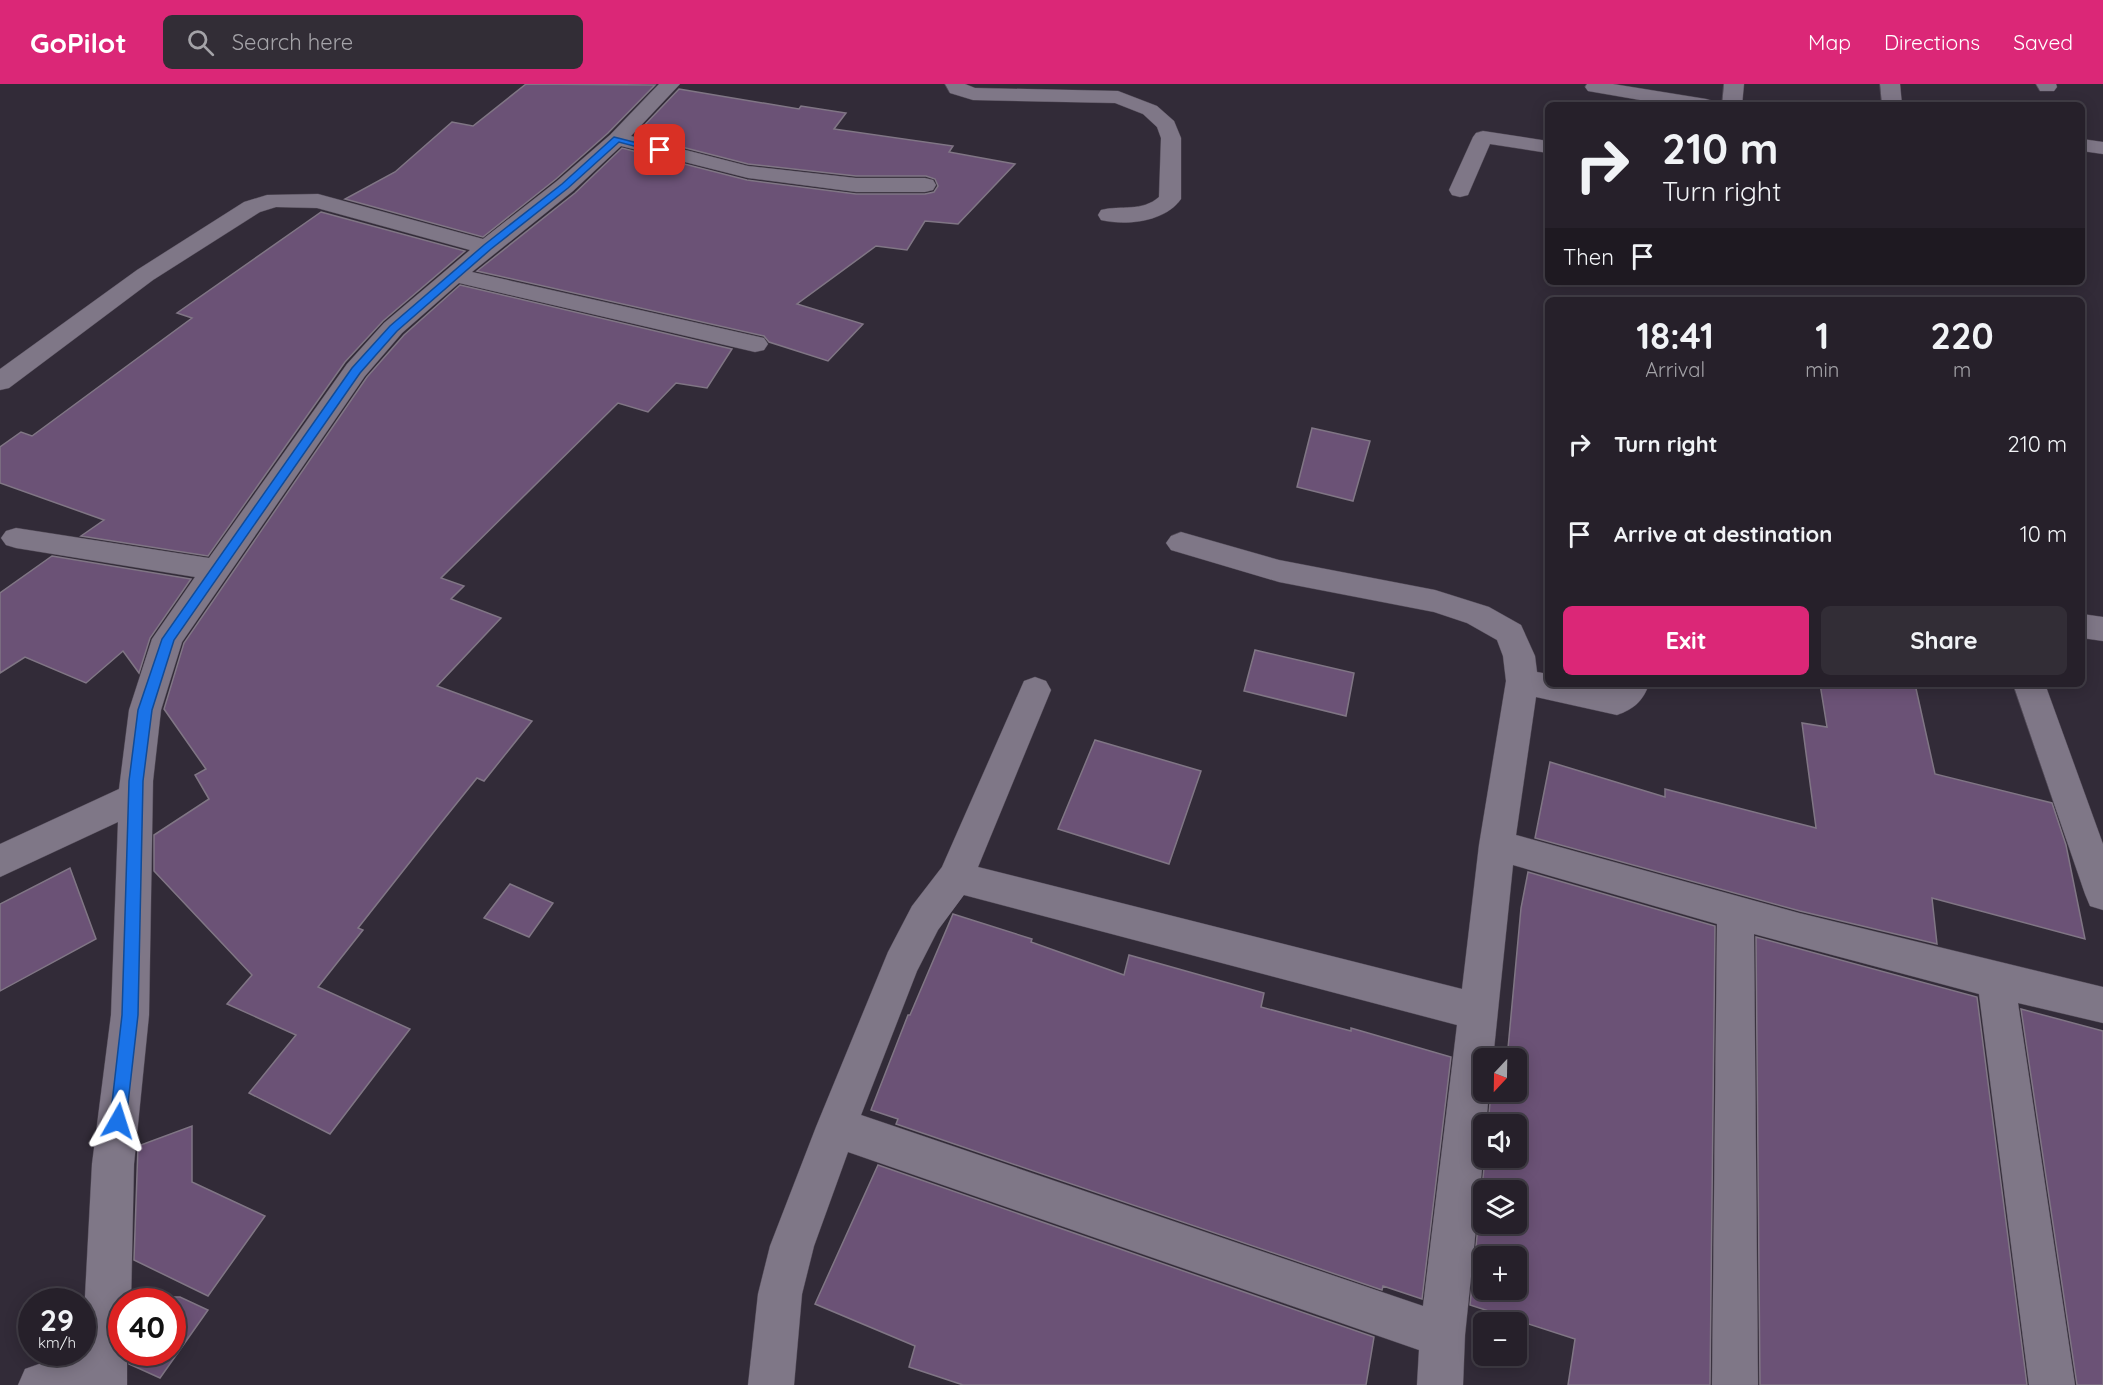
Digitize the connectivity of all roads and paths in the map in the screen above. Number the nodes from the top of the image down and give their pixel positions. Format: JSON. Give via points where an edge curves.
{"nodes":[{"id":1,"x":670,"y":84,"type":"edge"},
{"id":2,"x":955,"y":84,"type":"edge"},
{"id":3,"x":1734,"y":84,"type":"edge"},
{"id":4,"x":1890,"y":84,"type":"edge"},
{"id":5,"x":1595,"y":87,"type":"dead end"},
{"id":6,"x":1688,"y":102,"type":"edge"},
{"id":7,"x":1732,"y":102,"type":"edge"},
{"id":8,"x":1892,"y":102,"type":"edge"},
{"id":9,"x":617,"y":139,"type":"junction"},
{"id":10,"x":2085,"y":145,"type":"edge"},
{"id":11,"x":1545,"y":147,"type":"edge"},
{"id":12,"x":2103,"y":148,"type":"edge"},
{"id":13,"x":925,"y":185,"type":"dead end"},
{"id":14,"x":1460,"y":190,"type":"dead end"},
{"id":15,"x":1108,"y":215,"type":"dead end"},
{"id":16,"x":487,"y":247,"type":"junction"},
{"id":17,"x":455,"y":276,"type":"junction"},
{"id":18,"x":755,"y":345,"type":"dead end"},
{"id":19,"x":0,"y":382,"type":"edge"},
{"id":20,"x":16,"y":538,"type":"dead end"},
{"id":21,"x":1181,"y":543,"type":"dead end"},
{"id":22,"x":216,"y":570,"type":"junction"},
{"id":23,"x":2085,"y":626,"type":"edge"},
{"id":24,"x":2103,"y":629,"type":"edge"},
{"id":25,"x":1522,"y":681,"type":"junction"},
{"id":26,"x":1545,"y":686,"type":"edge"},
{"id":27,"x":1549,"y":687,"type":"edge"},
{"id":28,"x":1632,"y":687,"type":"edge"},
{"id":29,"x":2030,"y":687,"type":"edge"},
{"id":30,"x":1035,"y":690,"type":"dead end"},
{"id":31,"x":136,"y":797,"type":"junction"},
{"id":32,"x":1497,"y":845,"type":"junction"},
{"id":33,"x":0,"y":861,"type":"edge"},
{"id":34,"x":956,"y":877,"type":"junction"},
{"id":35,"x":2103,"y":894,"type":"edge"},
{"id":36,"x":1735,"y":914,"type":"junction"},
{"id":37,"x":1996,"y":981,"type":"junction"},
{"id":38,"x":2103,"y":1005,"type":"edge"},
{"id":39,"x":1478,"y":1012,"type":"junction"},
{"id":40,"x":836,"y":1127,"type":"junction"},
{"id":41,"x":1442,"y":1335,"type":"junction"},
{"id":42,"x":104,"y":1375,"type":"edge"},
{"id":43,"x":41,"y":1385,"type":"edge"},
{"id":44,"x":771,"y":1385,"type":"edge"},
{"id":45,"x":1440,"y":1385,"type":"edge"},
{"id":46,"x":1735,"y":1385,"type":"edge"},
{"id":47,"x":2052,"y":1385,"type":"edge"}],
"edges":[{"from":1,"to":9,"type":"street"},
{"from":2,"to":15,"type":"street","via":[[957,89],[972,94],[1118,97],[1150,110],[1167,125],[1172,138],[1170,199],[1149,214]]},
{"from":3,"to":7,"type":"street"},
{"from":4,"to":8,"type":"street"},
{"from":5,"to":6,"type":"street"},
{"from":9,"to":13,"type":"street","via":[[759,174],[856,185]]},
{"from":9,"to":16,"type":"street"},
{"from":10,"to":12,"type":"street"},
{"from":11,"to":14,"type":"street","via":[[1483,137]]},
{"from":16,"to":17,"type":"street"},
{"from":16,"to":19,"type":"street","via":[[318,201],[292,198],[262,202],[145,275]]},
{"from":17,"to":18,"type":"street"},
{"from":17,"to":22,"type":"street","via":[[393,328],[356,370]]},
{"from":20,"to":22,"type":"street"},
{"from":21,"to":25,"type":"street","via":[[1279,571],[1435,601],[1478,615],[1510,633],[1519,656]]},
{"from":22,"to":31,"type":"street","via":[[168,639],[145,710]]},
{"from":23,"to":24,"type":"street"},
{"from":25,"to":26,"type":"street"},
{"from":25,"to":32,"type":"street"},
{"from":27,"to":28,"type":"street","via":[[1617,702]]},
{"from":29,"to":35,"type":"street"},
{"from":30,"to":34,"type":"street"},
{"from":31,"to":33,"type":"street"},
{"from":31,"to":42,"type":"street","via":[[130,1015],[114,1164]]},
{"from":32,"to":36,"type":"street"},
{"from":32,"to":39,"type":"street"},
{"from":34,"to":39,"type":"street"},
{"from":34,"to":40,"type":"street","via":[[925,918],[901,964]]},
{"from":36,"to":37,"type":"street"},
{"from":36,"to":46,"type":"street"},
{"from":37,"to":38,"type":"street"},
{"from":37,"to":47,"type":"street"},
{"from":39,"to":41,"type":"street"},
{"from":40,"to":41,"type":"street"},
{"from":40,"to":44,"type":"street","via":[[792,1246],[780,1294]]},
{"from":41,"to":45,"type":"street"},
{"from":42,"to":43,"type":"street"}]}
